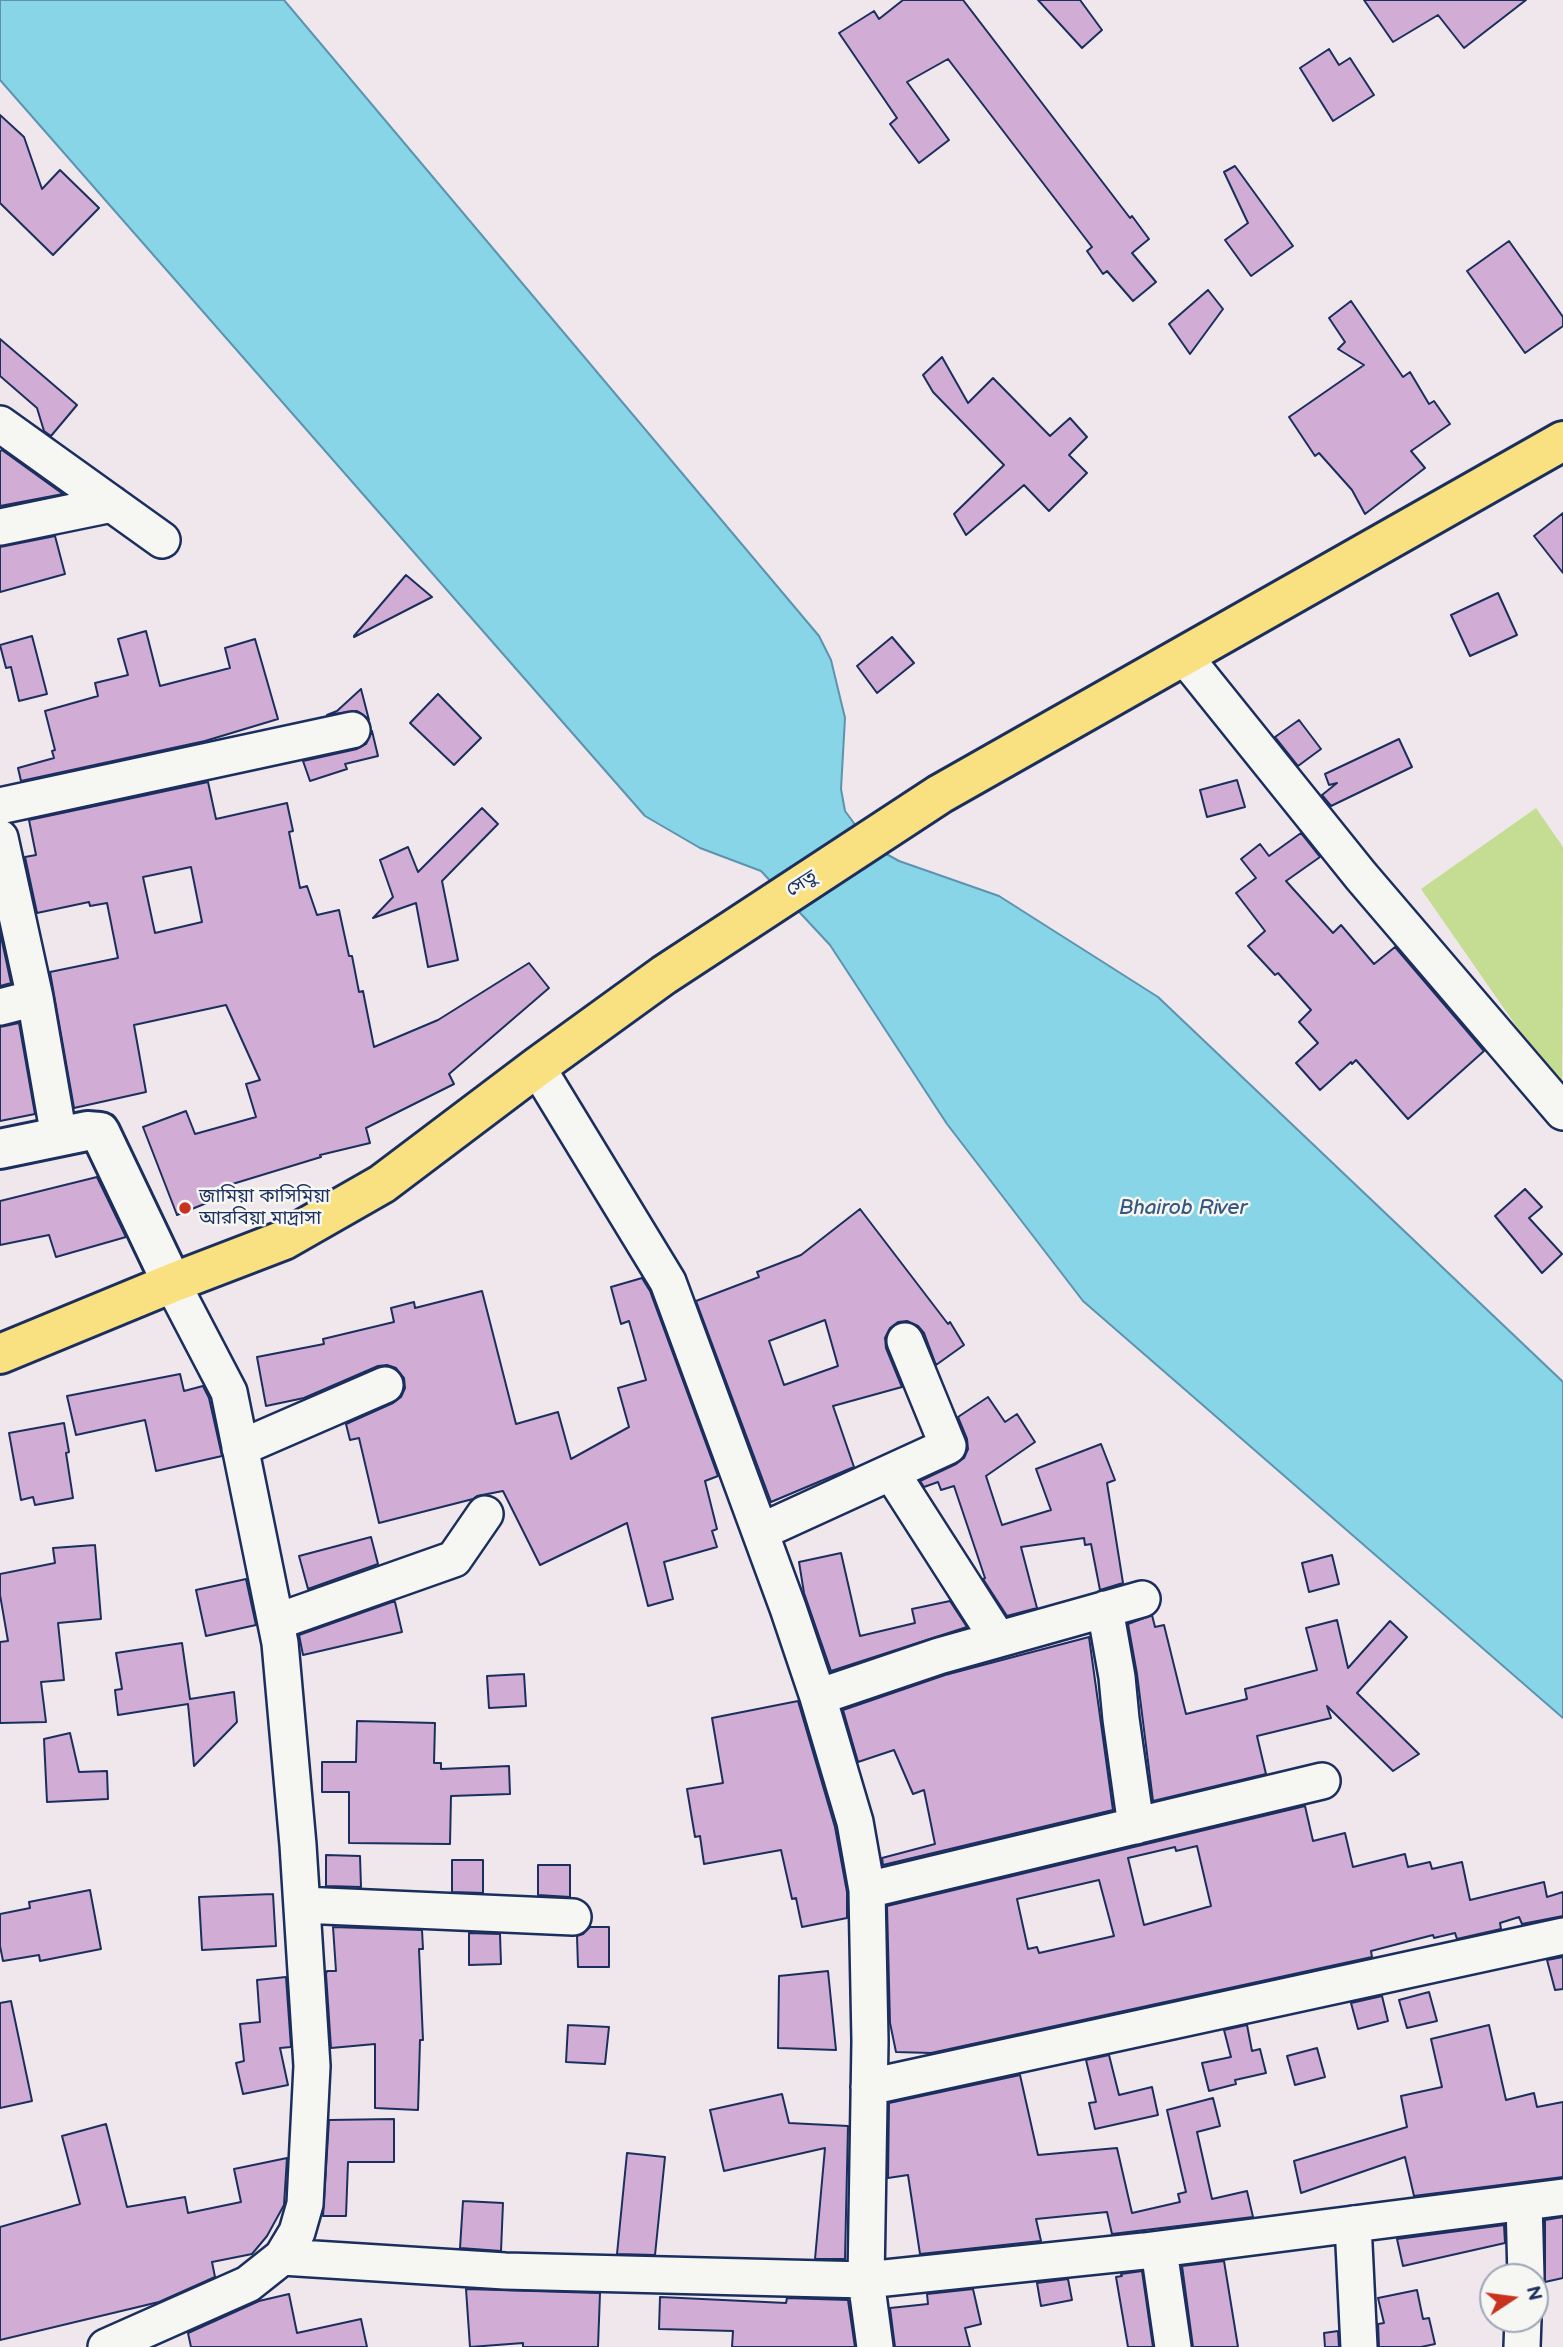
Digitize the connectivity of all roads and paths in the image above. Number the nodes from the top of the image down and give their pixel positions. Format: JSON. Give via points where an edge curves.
{"nodes":[{"id":1,"x":0,"y":424,"type":"edge"},
{"id":2,"x":1563,"y":441,"type":"edge"},
{"id":3,"x":112,"y":504,"type":"junction"},
{"id":4,"x":0,"y":527,"type":"edge"},
{"id":5,"x":162,"y":540,"type":"dead end"},
{"id":6,"x":1184,"y":656,"type":"junction"},
{"id":7,"x":352,"y":730,"type":"dead end"},
{"id":8,"x":0,"y":806,"type":"edge"},
{"id":9,"x":0,"y":838,"type":"edge"},
{"id":10,"x":35,"y":998,"type":"junction"},
{"id":11,"x":0,"y":1007,"type":"edge"},
{"id":12,"x":537,"y":1067,"type":"junction"},
{"id":13,"x":1563,"y":1112,"type":"edge"},
{"id":14,"x":59,"y":1137,"type":"junction"},
{"id":15,"x":0,"y":1149,"type":"edge"},
{"id":16,"x":172,"y":1283,"type":"junction"},
{"id":17,"x":905,"y":1341,"type":"dead end"},
{"id":18,"x":0,"y":1354,"type":"edge"},
{"id":19,"x":385,"y":1385,"type":"dead end"},
{"id":20,"x":240,"y":1448,"type":"junction"},
{"id":21,"x":891,"y":1472,"type":"junction"},
{"id":22,"x":485,"y":1514,"type":"dead end"},
{"id":23,"x":760,"y":1532,"type":"junction"},
{"id":24,"x":1142,"y":1599,"type":"dead end"},
{"id":25,"x":1105,"y":1609,"type":"junction"},
{"id":26,"x":287,"y":1618,"type":"dead end"},
{"id":27,"x":998,"y":1639,"type":"junction"},
{"id":28,"x":818,"y":1698,"type":"junction"},
{"id":29,"x":1322,"y":1781,"type":"dead end"},
{"id":30,"x":1136,"y":1826,"type":"junction"},
{"id":31,"x":867,"y":1890,"type":"junction"},
{"id":32,"x":302,"y":1905,"type":"junction"},
{"id":33,"x":572,"y":1916,"type":"dead end"},
{"id":34,"x":1563,"y":1936,"type":"edge"},
{"id":35,"x":869,"y":2087,"type":"junction"},
{"id":36,"x":1563,"y":2197,"type":"edge"},
{"id":37,"x":1524,"y":2202,"type":"junction"},
{"id":38,"x":1353,"y":2224,"type":"junction"},
{"id":39,"x":1159,"y":2250,"type":"junction"},
{"id":40,"x":282,"y":2257,"type":"junction"},
{"id":41,"x":1525,"y":2263,"type":"edge"},
{"id":42,"x":866,"y":2280,"type":"junction"},
{"id":43,"x":106,"y":2347,"type":"edge"},
{"id":44,"x":875,"y":2347,"type":"edge"},
{"id":45,"x":1174,"y":2347,"type":"edge"},
{"id":46,"x":1359,"y":2347,"type":"edge"}],
"edges":[{"from":1,"to":3,"type":"street"},
{"from":2,"to":6,"type":"highway","name":"সেতু"},
{"from":3,"to":4,"type":"street"},
{"from":3,"to":5,"type":"street"},
{"from":6,"to":12,"type":"highway","name":"সেতু","via":[[940,794],[664,975]]},
{"from":6,"to":13,"type":"street","via":[[1361,876]]},
{"from":7,"to":8,"type":"street"},
{"from":9,"to":10,"type":"street"},
{"from":10,"to":11,"type":"street"},
{"from":10,"to":14,"type":"street"},
{"from":12,"to":16,"type":"highway","name":"সেতু","via":[[382,1184],[284,1240]]},
{"from":12,"to":23,"type":"street","via":[[668,1282]]},
{"from":14,"to":15,"type":"street"},
{"from":14,"to":16,"type":"street","via":[[100,1132]]},
{"from":16,"to":18,"type":"highway","name":"সেতু"},
{"from":16,"to":20,"type":"street","via":[[229,1392]]},
{"from":17,"to":21,"type":"street","via":[[948,1446]]},
{"from":19,"to":20,"type":"street"},
{"from":20,"to":32,"type":"street","via":[[280,1643]]},
{"from":21,"to":23,"type":"street"},
{"from":21,"to":27,"type":"street"},
{"from":22,"to":26,"type":"street","via":[[454,1559]]},
{"from":23,"to":28,"type":"street"},
{"from":24,"to":25,"type":"street"},
{"from":25,"to":27,"type":"street"},
{"from":25,"to":30,"type":"street"},
{"from":27,"to":28,"type":"street"},
{"from":28,"to":31,"type":"street","via":[[855,1822]]},
{"from":29,"to":30,"type":"street"},
{"from":30,"to":31,"type":"street"},
{"from":31,"to":35,"type":"street"},
{"from":32,"to":33,"type":"street"},
{"from":32,"to":40,"type":"street","via":[[312,2066],[305,2204],[297,2232]]},
{"from":34,"to":35,"type":"street"},
{"from":35,"to":42,"type":"street"},
{"from":36,"to":37,"type":"street"},
{"from":37,"to":38,"type":"street"},
{"from":37,"to":41,"type":"street"},
{"from":38,"to":39,"type":"street"},
{"from":38,"to":46,"type":"street"},
{"from":39,"to":42,"type":"street"},
{"from":39,"to":45,"type":"street"},
{"from":40,"to":42,"type":"street","via":[[505,2271]]},
{"from":40,"to":43,"type":"street","via":[[248,2284]]},
{"from":42,"to":44,"type":"street"}]}
